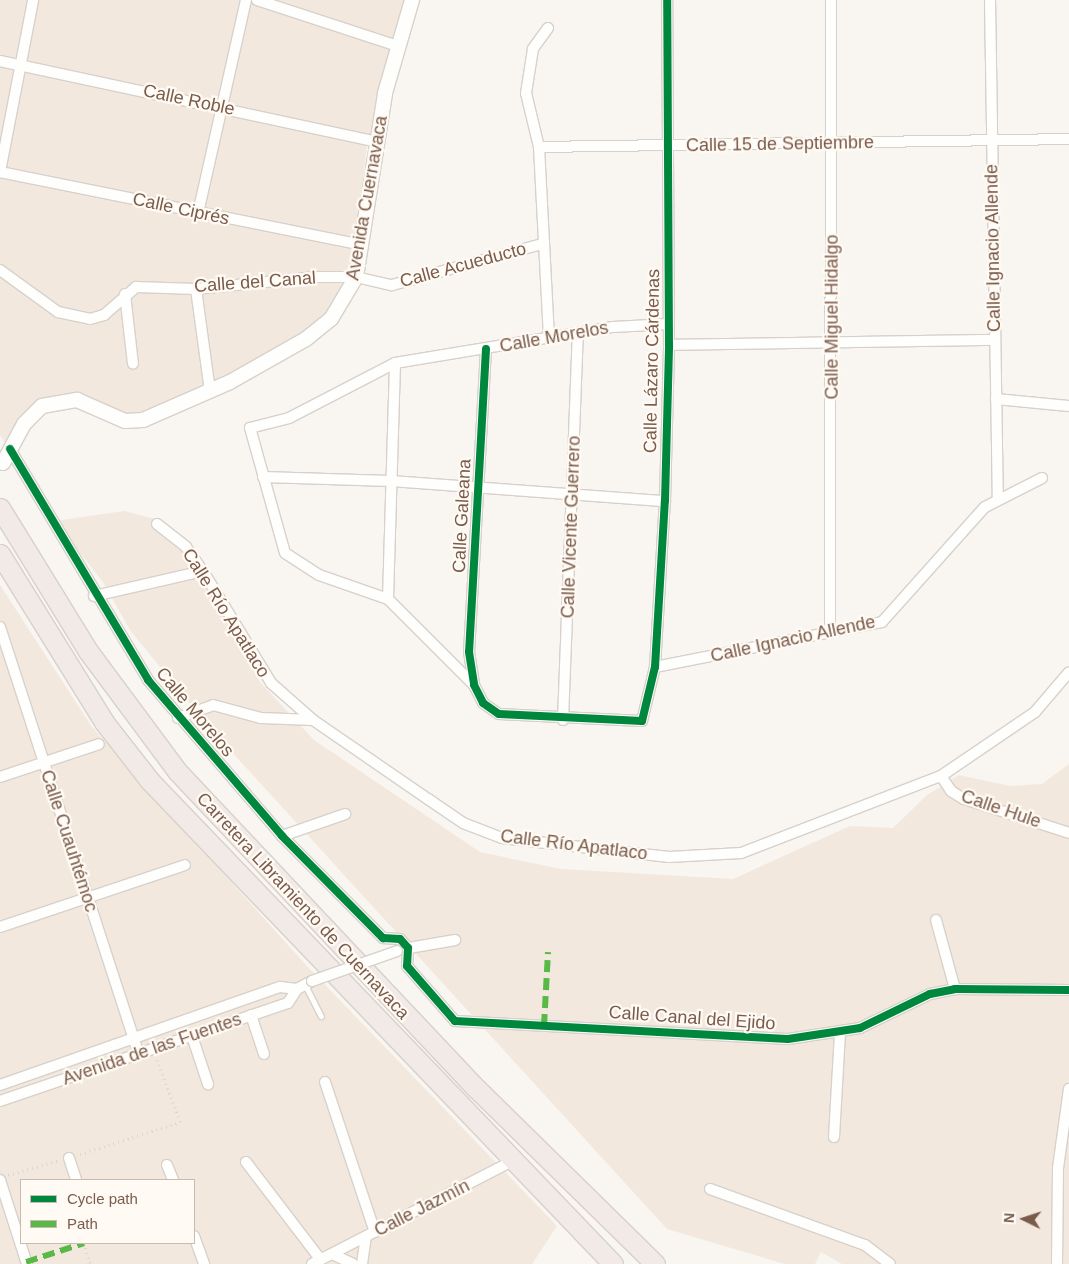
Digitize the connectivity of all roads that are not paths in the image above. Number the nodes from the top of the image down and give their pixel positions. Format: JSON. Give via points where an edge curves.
{"nodes":[{"id":1,"x":33,"y":0,"type":"edge"},
{"id":2,"x":246,"y":0,"type":"edge"},
{"id":3,"x":258,"y":0,"type":"edge"},
{"id":4,"x":412,"y":0,"type":"edge"},
{"id":5,"x":667,"y":0,"type":"edge"},
{"id":6,"x":831,"y":0,"type":"edge"},
{"id":7,"x":990,"y":0,"type":"edge"},
{"id":8,"x":548,"y":28,"type":"dead end"},
{"id":9,"x":398,"y":46,"type":"junction"},
{"id":10,"x":0,"y":61,"type":"edge"},
{"id":11,"x":21,"y":66,"type":"junction"},
{"id":12,"x":222,"y":106,"type":"junction"},
{"id":13,"x":992,"y":139,"type":"junction"},
{"id":14,"x":1069,"y":139,"type":"edge"},
{"id":15,"x":378,"y":142,"type":"junction"},
{"id":16,"x":833,"y":144,"type":"junction"},
{"id":17,"x":668,"y":145,"type":"junction"},
{"id":18,"x":539,"y":147,"type":"junction"},
{"id":19,"x":0,"y":172,"type":"edge"},
{"id":20,"x":198,"y":213,"type":"junction"},
{"id":21,"x":542,"y":244,"type":"junction"},
{"id":22,"x":362,"y":245,"type":"junction"},
{"id":23,"x":0,"y":270,"type":"edge"},
{"id":24,"x":356,"y":277,"type":"junction"},
{"id":25,"x":196,"y":289,"type":"junction"},
{"id":26,"x":125,"y":294,"type":"junction"},
{"id":27,"x":669,"y":324,"type":"junction"},
{"id":28,"x":578,"y":333,"type":"junction"},
{"id":29,"x":549,"y":338,"type":"junction"},
{"id":30,"x":832,"y":340,"type":"junction"},
{"id":31,"x":995,"y":340,"type":"junction"},
{"id":32,"x":669,"y":345,"type":"junction"},
{"id":33,"x":486,"y":349,"type":"junction"},
{"id":34,"x":395,"y":363,"type":"junction"},
{"id":35,"x":133,"y":364,"type":"dead end"},
{"id":36,"x":210,"y":392,"type":"junction"},
{"id":37,"x":996,"y":399,"type":"junction"},
{"id":38,"x":1069,"y":406,"type":"edge"},
{"id":39,"x":10,"y":449,"type":"junction"},
{"id":40,"x":3,"y":463,"type":"dead end"},
{"id":41,"x":263,"y":477,"type":"junction"},
{"id":42,"x":1042,"y":478,"type":"dead end"},
{"id":43,"x":392,"y":481,"type":"junction"},
{"id":44,"x":478,"y":487,"type":"junction"},
{"id":45,"x":572,"y":494,"type":"junction"},
{"id":46,"x":998,"y":497,"type":"junction"},
{"id":47,"x":665,"y":501,"type":"junction"},
{"id":48,"x":0,"y":508,"type":"edge"},
{"id":49,"x":157,"y":524,"type":"dead end"},
{"id":50,"x":0,"y":554,"type":"edge"},
{"id":51,"x":203,"y":571,"type":"junction"},
{"id":52,"x":94,"y":596,"type":"junction"},
{"id":53,"x":388,"y":599,"type":"junction"},
{"id":54,"x":2,"y":626,"type":"edge"},
{"id":55,"x":830,"y":633,"type":"junction"},
{"id":56,"x":655,"y":666,"type":"junction"},
{"id":57,"x":1069,"y":672,"type":"edge"},
{"id":58,"x":474,"y":685,"type":"junction"},
{"id":59,"x":178,"y":718,"type":"junction"},
{"id":60,"x":313,"y":720,"type":"junction"},
{"id":61,"x":563,"y":720,"type":"junction"},
{"id":62,"x":99,"y":744,"type":"dead end"},
{"id":63,"x":44,"y":762,"type":"junction"},
{"id":64,"x":941,"y":776,"type":"junction"},
{"id":65,"x":0,"y":777,"type":"edge"},
{"id":66,"x":345,"y":814,"type":"dead end"},
{"id":67,"x":1069,"y":833,"type":"edge"},
{"id":68,"x":282,"y":836,"type":"junction"},
{"id":69,"x":185,"y":866,"type":"dead end"},
{"id":70,"x":88,"y":896,"type":"junction"},
{"id":71,"x":936,"y":920,"type":"dead end"},
{"id":72,"x":0,"y":927,"type":"edge"},
{"id":73,"x":455,"y":940,"type":"dead end"},
{"id":74,"x":408,"y":948,"type":"junction"},
{"id":75,"x":305,"y":985,"type":"junction"},
{"id":76,"x":955,"y":989,"type":"junction"},
{"id":77,"x":1069,"y":990,"type":"edge"},
{"id":78,"x":251,"y":1016,"type":"junction"},
{"id":79,"x":321,"y":1016,"type":"dead end"},
{"id":80,"x":840,"y":1032,"type":"junction"},
{"id":81,"x":192,"y":1036,"type":"junction"},
{"id":82,"x":134,"y":1040,"type":"junction"},
{"id":83,"x":264,"y":1054,"type":"dead end"},
{"id":84,"x":139,"y":1055,"type":"junction"},
{"id":85,"x":325,"y":1082,"type":"dead end"},
{"id":86,"x":208,"y":1084,"type":"dead end"},
{"id":87,"x":0,"y":1085,"type":"edge"},
{"id":88,"x":1069,"y":1089,"type":"edge"},
{"id":89,"x":0,"y":1101,"type":"edge"},
{"id":90,"x":1068,"y":1109,"type":"edge"},
{"id":91,"x":834,"y":1137,"type":"dead end"},
{"id":92,"x":69,"y":1158,"type":"road end"},
{"id":93,"x":512,"y":1161,"type":"junction"},
{"id":94,"x":246,"y":1162,"type":"dead end"},
{"id":95,"x":167,"y":1165,"type":"dead end"},
{"id":96,"x":76,"y":1179,"type":"edge"},
{"id":97,"x":173,"y":1179,"type":"edge"},
{"id":98,"x":1,"y":1184,"type":"edge"},
{"id":99,"x":710,"y":1189,"type":"dead end"},
{"id":100,"x":18,"y":1225,"type":"edge"},
{"id":101,"x":370,"y":1234,"type":"junction"},
{"id":102,"x":589,"y":1238,"type":"junction"},
{"id":103,"x":195,"y":1239,"type":"edge"},
{"id":104,"x":22,"y":1244,"type":"edge"},
{"id":105,"x":332,"y":1254,"type":"junction"},
{"id":106,"x":317,"y":1262,"type":"edge"},
{"id":107,"x":27,"y":1264,"type":"edge"},
{"id":108,"x":204,"y":1264,"type":"edge"},
{"id":109,"x":352,"y":1264,"type":"edge"},
{"id":110,"x":362,"y":1264,"type":"edge"},
{"id":111,"x":598,"y":1264,"type":"edge"},
{"id":112,"x":613,"y":1264,"type":"edge"},
{"id":113,"x":655,"y":1264,"type":"edge"},
{"id":114,"x":890,"y":1264,"type":"edge"},
{"id":115,"x":1057,"y":1264,"type":"edge"}],
"edges":[{"from":1,"to":11,"type":"street"},
{"from":2,"to":12,"type":"street"},
{"from":3,"to":9,"type":"street"},
{"from":4,"to":9,"type":"main road","name":"Avenida Cuernavaca"},
{"from":5,"to":17,"type":"street","name":"Calle Lázaro Cárdenas"},
{"from":6,"to":16,"type":"street","name":"Calle Miguel Hidalgo"},
{"from":7,"to":13,"type":"street","name":"Calle Ignacio Allende"},
{"from":8,"to":18,"type":"street","name":"Calle Acueducto","via":[[533,49],[527,70],[526,93]]},
{"from":9,"to":15,"type":"main road","name":"Avenida Cuernavaca"},
{"from":10,"to":11,"type":"street","name":"Calle Roble"},
{"from":11,"to":12,"type":"street","name":"Calle Roble"},
{"from":11,"to":19,"type":"street"},
{"from":12,"to":15,"type":"street","name":"Calle Roble"},
{"from":12,"to":20,"type":"street"},
{"from":13,"to":14,"type":"street","name":"Calle 15 de Septiembre"},
{"from":13,"to":16,"type":"street","name":"Calle 15 de Septiembre"},
{"from":13,"to":31,"type":"street","name":"Calle Ignacio Allende"},
{"from":15,"to":22,"type":"main road","name":"Avenida Cuernavaca"},
{"from":16,"to":17,"type":"street","name":"Calle 15 de Septiembre"},
{"from":16,"to":30,"type":"street","name":"Calle Miguel Hidalgo"},
{"from":17,"to":18,"type":"street","name":"Calle 15 de Septiembre"},
{"from":17,"to":27,"type":"street","name":"Calle Lázaro Cárdenas"},
{"from":18,"to":21,"type":"street","name":"Calle Acueducto"},
{"from":19,"to":20,"type":"street","name":"Calle Ciprés"},
{"from":20,"to":22,"type":"street","name":"Calle Ciprés"},
{"from":21,"to":24,"type":"street","name":"Calle Acueducto","via":[[392,285]]},
{"from":21,"to":29,"type":"street","name":"Calle Acueducto"},
{"from":22,"to":24,"type":"main road","name":"Avenida Cuernavaca"},
{"from":23,"to":26,"type":"street","name":"Calle del Canal","via":[[58,312],[75,317],[104,315]]},
{"from":24,"to":25,"type":"street","name":"Calle del Canal"},
{"from":24,"to":36,"type":"main road","name":"Avenida Cuernavaca","via":[[330,319],[306,339]]},
{"from":25,"to":26,"type":"street","name":"Calle del Canal","via":[[156,284],[136,287]]},
{"from":25,"to":36,"type":"street"},
{"from":26,"to":35,"type":"street"},
{"from":27,"to":28,"type":"street","name":"Calle Morelos"},
{"from":27,"to":32,"type":"street","name":"Calle Lázaro Cárdenas"},
{"from":28,"to":29,"type":"street","name":"Calle Morelos"},
{"from":28,"to":45,"type":"street","name":"Calle Vicente Guerrero"},
{"from":29,"to":33,"type":"street","name":"Calle Morelos"},
{"from":30,"to":31,"type":"street"},
{"from":30,"to":32,"type":"street"},
{"from":30,"to":55,"type":"street","name":"Calle Miguel Hidalgo"},
{"from":31,"to":37,"type":"street","name":"Calle Ignacio Allende"},
{"from":32,"to":47,"type":"street","name":"Calle Lázaro Cárdenas"},
{"from":33,"to":34,"type":"street","name":"Calle Morelos"},
{"from":33,"to":44,"type":"street","name":"Calle Galeana"},
{"from":34,"to":41,"type":"street","name":"Calle Morelos","via":[[290,418],[250,428]]},
{"from":34,"to":43,"type":"street"},
{"from":36,"to":39,"type":"main road","name":"Avenida Cuernavaca","via":[[143,420],[125,420],[77,400],[50,403],[24,424]]},
{"from":37,"to":38,"type":"street"},
{"from":37,"to":46,"type":"street","name":"Calle Ignacio Allende"},
{"from":39,"to":40,"type":"main road","name":"Avenida Cuernavaca"},
{"from":39,"to":52,"type":"street","name":"Calle Morelos","via":[[74,552]]},
{"from":41,"to":43,"type":"street"},
{"from":41,"to":53,"type":"street","name":"Calle Morelos","via":[[285,553],[319,575]]},
{"from":42,"to":46,"type":"street","name":"Calle Ignacio Allende"},
{"from":43,"to":44,"type":"street"},
{"from":43,"to":53,"type":"street"},
{"from":44,"to":45,"type":"street"},
{"from":44,"to":58,"type":"street","name":"Calle Galeana","via":[[469,652]]},
{"from":45,"to":47,"type":"street"},
{"from":45,"to":61,"type":"street","name":"Calle Vicente Guerrero"},
{"from":46,"to":55,"type":"street","name":"Calle Ignacio Allende","via":[[882,622]]},
{"from":47,"to":56,"type":"street","name":"Calle Lázaro Cárdenas"},
{"from":48,"to":113,"type":"highway","name":"Carretera Libramiento de Cuernavaca","via":[[88,651],[177,772],[476,1088]]},
{"from":49,"to":51,"type":"street","name":"Calle Río Apatlaco","via":[[186,547]]},
{"from":50,"to":93,"type":"highway","name":"Carretera Libramiento de Cuernavaca","via":[[104,722],[150,781]]},
{"from":51,"to":52,"type":"street"},
{"from":51,"to":60,"type":"street","name":"Calle Río Apatlaco","via":[[270,683]]},
{"from":52,"to":59,"type":"street","name":"Calle Morelos","via":[[148,680]]},
{"from":53,"to":58,"type":"street","name":"Calle Morelos"},
{"from":54,"to":63,"type":"street","name":"Calle Cuauhtémoc"},
{"from":55,"to":56,"type":"street","name":"Calle Ignacio Allende"},
{"from":56,"to":61,"type":"street","name":"Calle Lázaro Cárdenas","via":[[642,721]]},
{"from":57,"to":64,"type":"street","name":"Calle Río Apatlaco","via":[[1035,712]]},
{"from":58,"to":61,"type":"street","via":[[483,703],[499,714]]},
{"from":59,"to":60,"type":"street","via":[[207,706],[261,718]]},
{"from":59,"to":68,"type":"street","name":"Calle Morelos"},
{"from":60,"to":64,"type":"street","name":"Calle Río Apatlaco","via":[[463,822],[502,838],[669,857],[741,853]]},
{"from":62,"to":63,"type":"street"},
{"from":63,"to":65,"type":"street"},
{"from":63,"to":70,"type":"street","name":"Calle Cuauhtémoc"},
{"from":64,"to":67,"type":"street","name":"Calle Hule","via":[[950,790],[964,799]]},
{"from":66,"to":68,"type":"street"},
{"from":68,"to":74,"type":"street","name":"Calle Morelos","via":[[383,938],[400,939]]},
{"from":69,"to":70,"type":"street"},
{"from":70,"to":72,"type":"street"},
{"from":70,"to":82,"type":"street","name":"Calle Cuauhtémoc"},
{"from":71,"to":76,"type":"street"},
{"from":73,"to":74,"type":"street"},
{"from":74,"to":75,"type":"street","bridge":true},
{"from":74,"to":80,"type":"street","name":"Calle Canal del Ejido","via":[[407,966],[455,1021],[778,1039]]},
{"from":75,"to":78,"type":"street","name":"Avenida de las Fuentes","via":[[288,1003]]},
{"from":75,"to":79,"type":"lane"},
{"from":75,"to":82,"type":"street","name":"Avenida de las Fuentes","via":[[280,987]]},
{"from":76,"to":77,"type":"street","name":"Calle Canal del Ejido"},
{"from":76,"to":80,"type":"street","name":"Calle Canal del Ejido","via":[[930,994],[860,1028]]},
{"from":78,"to":81,"type":"street","name":"Avenida de las Fuentes"},
{"from":78,"to":83,"type":"street"},
{"from":80,"to":91,"type":"street"},
{"from":81,"to":84,"type":"street","name":"Avenida de las Fuentes"},
{"from":81,"to":86,"type":"street"},
{"from":82,"to":84,"type":"street","name":"Calle Cuauhtémoc"},
{"from":82,"to":87,"type":"street","name":"Avenida de las Fuentes"},
{"from":84,"to":89,"type":"street","name":"Avenida de las Fuentes"},
{"from":85,"to":101,"type":"street"},
{"from":88,"to":90,"type":"street"},
{"from":90,"to":115,"type":"street","via":[[1058,1168]]},
{"from":92,"to":96,"type":"street"},
{"from":93,"to":101,"type":"street","name":"Calle Jazmín"},
{"from":93,"to":102,"type":"highway","name":"Carretera Libramiento de Cuernavaca"},
{"from":94,"to":106,"type":"street"},
{"from":95,"to":97,"type":"street"},
{"from":98,"to":100,"type":"street"},
{"from":99,"to":114,"type":"street","via":[[865,1245]]},
{"from":101,"to":105,"type":"street","name":"Calle Jazmín"},
{"from":101,"to":110,"type":"street"},
{"from":102,"to":111,"type":"lane"},
{"from":102,"to":112,"type":"highway","name":"Carretera Libramiento de Cuernavaca"},
{"from":103,"to":108,"type":"street"},
{"from":104,"to":107,"type":"street"},
{"from":105,"to":106,"type":"street","name":"Calle Jazmín"},
{"from":105,"to":109,"type":"street"}]}
